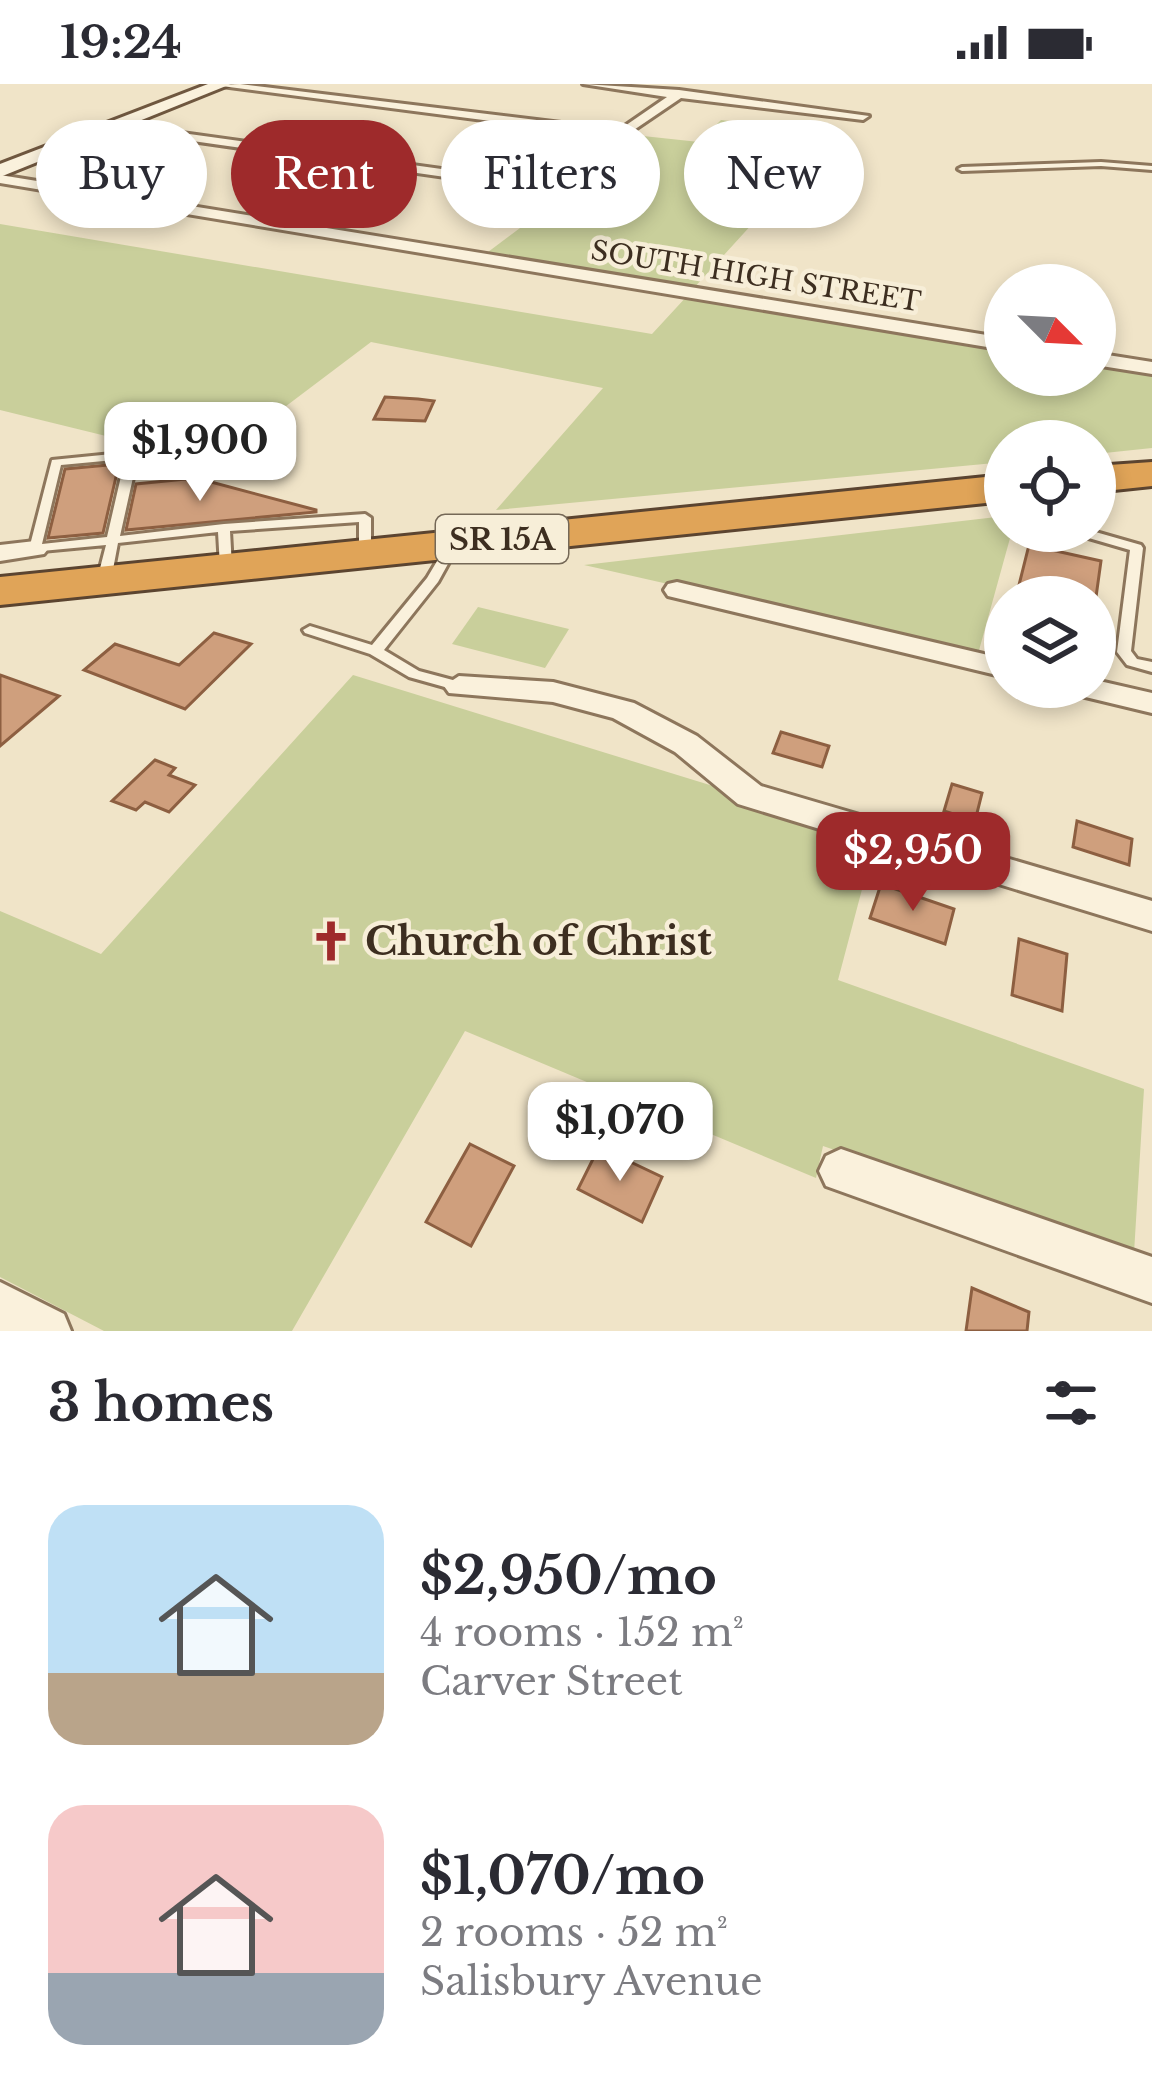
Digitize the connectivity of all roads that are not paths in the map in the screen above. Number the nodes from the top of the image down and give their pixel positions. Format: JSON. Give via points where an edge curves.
{"nodes":[{"id":1,"x":590,"y":84,"type":"edge"},
{"id":2,"x":222,"y":85,"type":"edge"},
{"id":3,"x":679,"y":94,"type":"junction"},
{"id":4,"x":863,"y":116,"type":"dead end"},
{"id":5,"x":131,"y":120,"type":"edge"},
{"id":6,"x":207,"y":139,"type":"edge"},
{"id":7,"x":36,"y":160,"type":"edge"},
{"id":8,"x":1152,"y":168,"type":"edge"},
{"id":9,"x":962,"y":169,"type":"dead end"},
{"id":10,"x":441,"y":172,"type":"edge"},
{"id":11,"x":0,"y":175,"type":"edge"},
{"id":12,"x":984,"y":340,"type":"edge"},
{"id":13,"x":1116,"y":362,"type":"edge"},
{"id":14,"x":1152,"y":368,"type":"edge"},
{"id":15,"x":1152,"y":473,"type":"edge"},
{"id":16,"x":1116,"y":477,"type":"edge"},
{"id":17,"x":984,"y":490,"type":"edge"},
{"id":18,"x":1116,"y":542,"type":"edge"},
{"id":19,"x":453,"y":544,"type":"junction"},
{"id":20,"x":35,"y":549,"type":"junction"},
{"id":21,"x":1144,"y":555,"type":"edge"},
{"id":22,"x":107,"y":560,"type":"junction"},
{"id":23,"x":1,"y":583,"type":"edge"},
{"id":24,"x":677,"y":590,"type":"dead end"},
{"id":25,"x":310,"y":630,"type":"dead end"},
{"id":26,"x":375,"y":651,"type":"junction"},
{"id":27,"x":984,"y":663,"type":"edge"},
{"id":28,"x":1152,"y":667,"type":"edge"},
{"id":29,"x":459,"y":686,"type":"joint"},
{"id":30,"x":1116,"y":695,"type":"edge"},
{"id":31,"x":1152,"y":704,"type":"edge"},
{"id":32,"x":1152,"y":916,"type":"edge"},
{"id":33,"x":841,"y":1171,"type":"dead end"},
{"id":34,"x":1152,"y":1280,"type":"edge"},
{"id":35,"x":0,"y":1306,"type":"edge"},
{"id":36,"x":47,"y":1331,"type":"edge"}],
"edges":[{"from":1,"to":3,"type":"street"},
{"from":2,"to":3,"type":"street","via":[[622,134]]},
{"from":2,"to":5,"type":"street"},
{"from":3,"to":4,"type":"street"},
{"from":6,"to":10,"type":"street"},
{"from":7,"to":11,"type":"street"},
{"from":8,"to":9,"type":"lane"},
{"from":11,"to":12,"type":"street","name":"SOUTH HIGH STREET"},
{"from":13,"to":14,"type":"street"},
{"from":15,"to":16,"type":"highway"},
{"from":17,"to":19,"type":"highway","number":"SR 15A"},
{"from":18,"to":21,"type":"lane"},
{"from":19,"to":22,"type":"highway","number":"SR 15A","via":[[365,553],[225,548]]},
{"from":19,"to":26,"type":"lane"},
{"from":20,"to":22,"type":"lane"},
{"from":20,"to":22,"type":"lane","via":[[56,462],[132,455]]},
{"from":20,"to":23,"type":"street"},
{"from":21,"to":28,"type":"lane","via":[[1124,652]]},
{"from":22,"to":23,"type":"highway","number":"SR 15A"},
{"from":24,"to":27,"type":"street"},
{"from":25,"to":26,"type":"lane"},
{"from":26,"to":29,"type":"lane","via":[[414,674]]},
{"from":29,"to":32,"type":"street","via":[[553,692],[623,710],[700,753],[750,795]]},
{"from":30,"to":31,"type":"street"},
{"from":33,"to":34,"type":"street"},
{"from":35,"to":36,"type":"street"}]}
